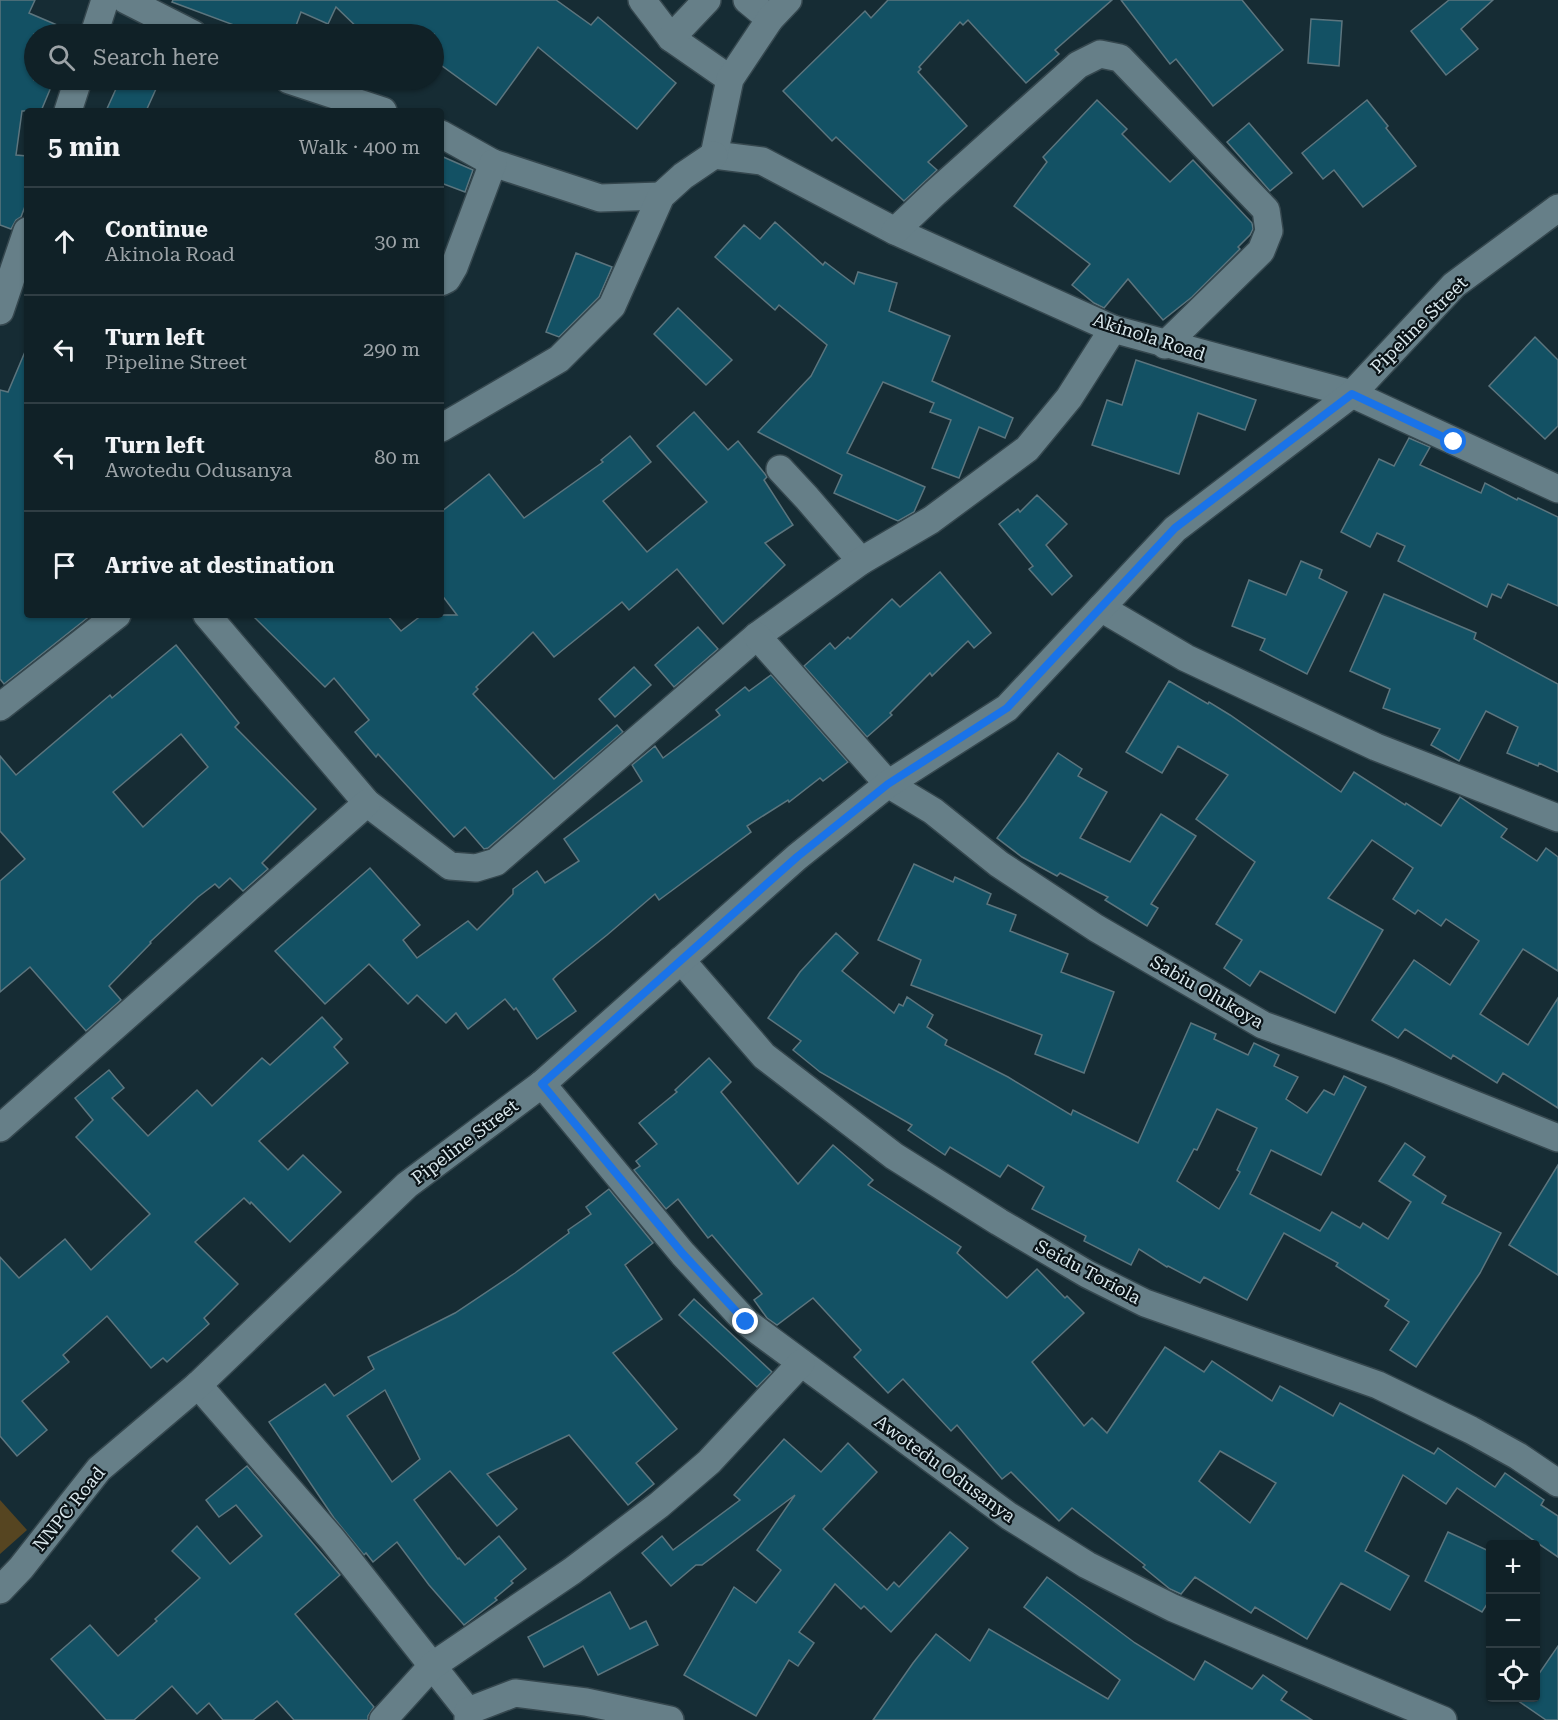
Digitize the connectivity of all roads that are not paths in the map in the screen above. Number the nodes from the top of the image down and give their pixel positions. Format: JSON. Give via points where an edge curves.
{"nodes":[{"id":1,"x":105,"y":0,"type":"edge"},
{"id":2,"x":126,"y":0,"type":"edge"},
{"id":3,"x":642,"y":0,"type":"edge"},
{"id":4,"x":707,"y":0,"type":"edge"},
{"id":5,"x":747,"y":0,"type":"edge"},
{"id":6,"x":779,"y":9,"type":"edge"},
{"id":7,"x":97,"y":24,"type":"edge"},
{"id":8,"x":173,"y":24,"type":"edge"},
{"id":9,"x":671,"y":38,"type":"junction"},
{"id":10,"x":730,"y":79,"type":"junction"},
{"id":11,"x":75,"y":90,"type":"edge"},
{"id":12,"x":319,"y":90,"type":"edge"},
{"id":13,"x":69,"y":108,"type":"edge"},
{"id":14,"x":373,"y":108,"type":"edge"},
{"id":15,"x":444,"y":136,"type":"edge"},
{"id":16,"x":714,"y":155,"type":"junction"},
{"id":17,"x":493,"y":163,"type":"junction"},
{"id":18,"x":661,"y":196,"type":"junction"},
{"id":19,"x":1558,"y":208,"type":"edge"},
{"id":20,"x":895,"y":231,"type":"junction"},
{"id":21,"x":24,"y":240,"type":"edge"},
{"id":22,"x":444,"y":280,"type":"edge"},
{"id":23,"x":0,"y":311,"type":"edge"},
{"id":24,"x":1113,"y":329,"type":"junction"},
{"id":25,"x":1165,"y":345,"type":"junction"},
{"id":26,"x":1352,"y":394,"type":"junction"},
{"id":27,"x":444,"y":426,"type":"edge"},
{"id":28,"x":780,"y":469,"type":"dead end"},
{"id":29,"x":1558,"y":489,"type":"edge"},
{"id":30,"x":861,"y":561,"type":"junction"},
{"id":31,"x":1101,"y":608,"type":"junction"},
{"id":32,"x":113,"y":618,"type":"edge"},
{"id":33,"x":210,"y":618,"type":"edge"},
{"id":34,"x":758,"y":636,"type":"junction"},
{"id":35,"x":0,"y":707,"type":"edge"},
{"id":36,"x":888,"y":784,"type":"junction"},
{"id":37,"x":367,"y":803,"type":"junction"},
{"id":38,"x":1558,"y":818,"type":"edge"},
{"id":39,"x":681,"y":960,"type":"junction"},
{"id":40,"x":542,"y":1084,"type":"junction"},
{"id":41,"x":0,"y":1128,"type":"edge"},
{"id":42,"x":1558,"y":1138,"type":"edge"},
{"id":43,"x":801,"y":1363,"type":"junction"},
{"id":44,"x":198,"y":1385,"type":"junction"},
{"id":45,"x":1558,"y":1484,"type":"edge"},
{"id":46,"x":0,"y":1590,"type":"edge"},
{"id":47,"x":432,"y":1666,"type":"junction"},
{"id":48,"x":468,"y":1715,"type":"edge"},
{"id":49,"x":383,"y":1720,"type":"edge"},
{"id":50,"x":670,"y":1720,"type":"edge"},
{"id":51,"x":1443,"y":1720,"type":"edge"}],
"edges":[{"from":1,"to":7,"type":"street"},
{"from":2,"to":8,"type":"street"},
{"from":3,"to":9,"type":"street"},
{"from":4,"to":9,"type":"street"},
{"from":5,"to":6,"type":"street"},
{"from":6,"to":10,"type":"street"},
{"from":9,"to":10,"type":"street"},
{"from":10,"to":16,"type":"street"},
{"from":11,"to":13,"type":"street"},
{"from":12,"to":14,"type":"street"},
{"from":15,"to":17,"type":"street"},
{"from":16,"to":18,"type":"street"},
{"from":16,"to":20,"type":"street","name":"Akinola Road","via":[[762,161]]},
{"from":17,"to":18,"type":"street","via":[[600,198]]},
{"from":17,"to":22,"type":"street","via":[[454,267]]},
{"from":18,"to":27,"type":"street","via":[[612,306],[559,359]]},
{"from":19,"to":26,"type":"street","name":"Pipeline Street","via":[[1454,285]]},
{"from":20,"to":24,"type":"street","name":"Akinola Road"},
{"from":20,"to":25,"type":"street","via":[[1078,66],[1100,54],[1120,58],[1266,210],[1269,231],[1261,251]]},
{"from":21,"to":23,"type":"street"},
{"from":24,"to":25,"type":"street","name":"Akinola Road"},
{"from":24,"to":30,"type":"street","via":[[1069,398],[1027,449],[931,520]]},
{"from":25,"to":26,"type":"street","name":"Akinola Road"},
{"from":26,"to":29,"type":"street","name":"Akinola Road"},
{"from":26,"to":31,"type":"street","name":"Pipeline Street","via":[[1175,528]]},
{"from":28,"to":30,"type":"street"},
{"from":30,"to":34,"type":"street"},
{"from":31,"to":36,"type":"street","name":"Pipeline Street","via":[[1007,708]]},
{"from":31,"to":38,"type":"street","via":[[1186,658],[1376,747]]},
{"from":32,"to":35,"type":"street"},
{"from":33,"to":37,"type":"street"},
{"from":34,"to":36,"type":"street","name":"Sabiu Olukoya"},
{"from":34,"to":37,"type":"street","via":[[496,862],[476,868],[450,866]]},
{"from":36,"to":39,"type":"street","name":"Pipeline Street","via":[[797,857]]},
{"from":36,"to":42,"type":"street","name":"Sabiu Olukoya","via":[[933,811],[999,864],[1096,928],[1263,1025]]},
{"from":37,"to":41,"type":"street"},
{"from":39,"to":40,"type":"street","name":"Pipeline Street"},
{"from":39,"to":45,"type":"street","name":"Seidu Toriola","via":[[764,1056],[894,1156],[1028,1240],[1145,1303],[1378,1385],[1481,1435]]},
{"from":40,"to":43,"type":"street","name":"Awotedu Odusanya","via":[[738,1314]]},
{"from":40,"to":44,"type":"street","name":"Pipeline Street","via":[[407,1185]]},
{"from":43,"to":47,"type":"street","via":[[709,1461],[659,1505],[572,1571]]},
{"from":43,"to":51,"type":"street","name":"Awotedu Odusanya","via":[[1009,1516],[1087,1565],[1173,1608]]},
{"from":44,"to":46,"type":"street","name":"NNPC Road","via":[[99,1470]]},
{"from":44,"to":47,"type":"street","via":[[332,1539]]},
{"from":47,"to":48,"type":"street"},
{"from":47,"to":49,"type":"street"},
{"from":48,"to":50,"type":"street","via":[[515,1693],[586,1701]]}]}
